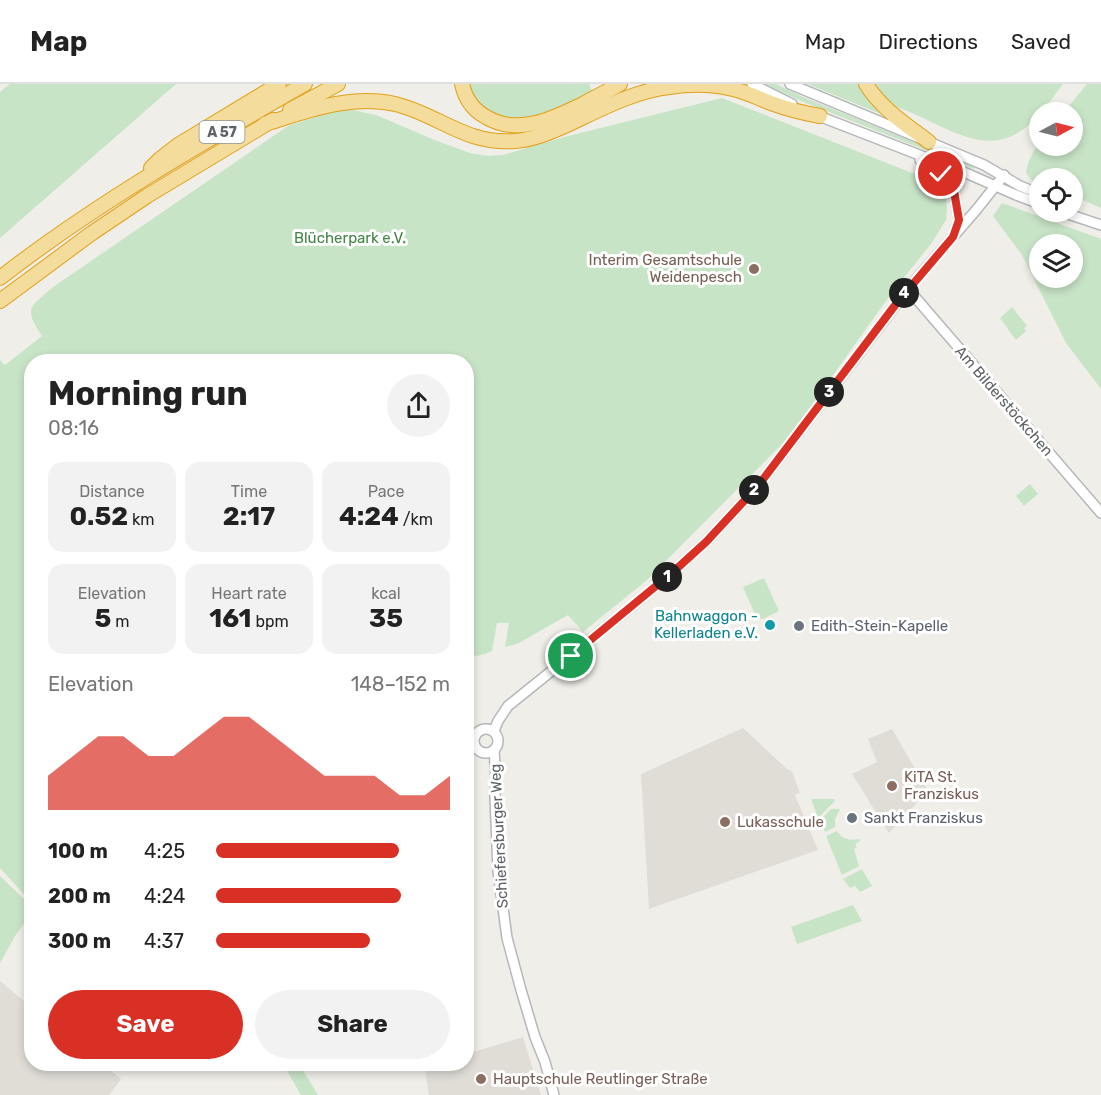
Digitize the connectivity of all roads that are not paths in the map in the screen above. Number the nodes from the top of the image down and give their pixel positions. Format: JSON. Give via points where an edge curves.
{"nodes":[{"id":1,"x":271,"y":84,"type":"edge"},
{"id":2,"x":279,"y":84,"type":"edge"},
{"id":3,"x":305,"y":84,"type":"edge"},
{"id":4,"x":338,"y":84,"type":"edge"},
{"id":5,"x":462,"y":84,"type":"edge"},
{"id":6,"x":620,"y":84,"type":"edge"},
{"id":7,"x":752,"y":84,"type":"edge"},
{"id":8,"x":790,"y":84,"type":"edge"},
{"id":9,"x":866,"y":84,"type":"edge"},
{"id":10,"x":234,"y":110,"type":"junction"},
{"id":11,"x":820,"y":116,"type":"junction"},
{"id":12,"x":266,"y":124,"type":"junction"},
{"id":13,"x":929,"y":142,"type":"junction"},
{"id":14,"x":910,"y":152,"type":"junction"},
{"id":15,"x":1004,"y":175,"type":"junction"},
{"id":16,"x":140,"y":182,"type":"junction"},
{"id":17,"x":996,"y":186,"type":"junction"},
{"id":18,"x":1029,"y":190,"type":"edge"},
{"id":19,"x":1029,"y":200,"type":"edge"},
{"id":20,"x":1083,"y":215,"type":"edge"},
{"id":21,"x":1083,"y":218,"type":"edge"},
{"id":22,"x":1101,"y":224,"type":"edge"},
{"id":23,"x":953,"y":237,"type":"junction"},
{"id":24,"x":0,"y":278,"type":"edge"},
{"id":25,"x":908,"y":289,"type":"junction"},
{"id":26,"x":0,"y":302,"type":"edge"},
{"id":27,"x":1101,"y":513,"type":"edge"},
{"id":28,"x":494,"y":731,"type":"junction"},
{"id":29,"x":494,"y":750,"type":"junction"},
{"id":30,"x":554,"y":1095,"type":"edge"}],
"edges":[{"from":1,"to":10,"type":"highway"},
{"from":2,"to":10,"type":"highway"},
{"from":3,"to":16,"type":"highway","number":"A 57"},
{"from":4,"to":12,"type":"highway","number":"A 57"},
{"from":5,"to":6,"type":"highway","via":[[475,109],[502,124],[515,126],[547,120]]},
{"from":7,"to":11,"type":"street"},
{"from":8,"to":13,"type":"street"},
{"from":9,"to":13,"type":"highway","via":[[888,110]]},
{"from":10,"to":16,"type":"highway","via":[[178,145]]},
{"from":11,"to":12,"type":"highway","via":[[796,112],[730,88],[698,85],[646,92],[542,136],[514,142],[468,136],[396,104],[371,101],[326,106]]},
{"from":11,"to":14,"type":"street"},
{"from":12,"to":26,"type":"highway","number":"A 57","via":[[120,214]]},
{"from":13,"to":15,"type":"street"},
{"from":14,"to":17,"type":"street"},
{"from":14,"to":23,"type":"street","via":[[941,174],[954,191],[959,220]]},
{"from":15,"to":17,"type":"street"},
{"from":15,"to":18,"type":"street"},
{"from":16,"to":24,"type":"highway","number":"A 57"},
{"from":17,"to":19,"type":"street"},
{"from":17,"to":23,"type":"street"},
{"from":20,"to":22,"type":"street"},
{"from":21,"to":22,"type":"street"},
{"from":23,"to":25,"type":"street"},
{"from":25,"to":27,"type":"street","name":"Am Bilderstöckchen"},
{"from":25,"to":28,"type":"street","via":[[758,486],[706,542],[508,706]]},
{"from":28,"to":29,"type":"street","via":[[499,740]]},
{"from":28,"to":29,"type":"street","via":[[480,730],[474,742],[480,751]]},
{"from":29,"to":30,"type":"street","name":"Schiefersburger Weg","via":[[498,871],[507,938]]}]}
